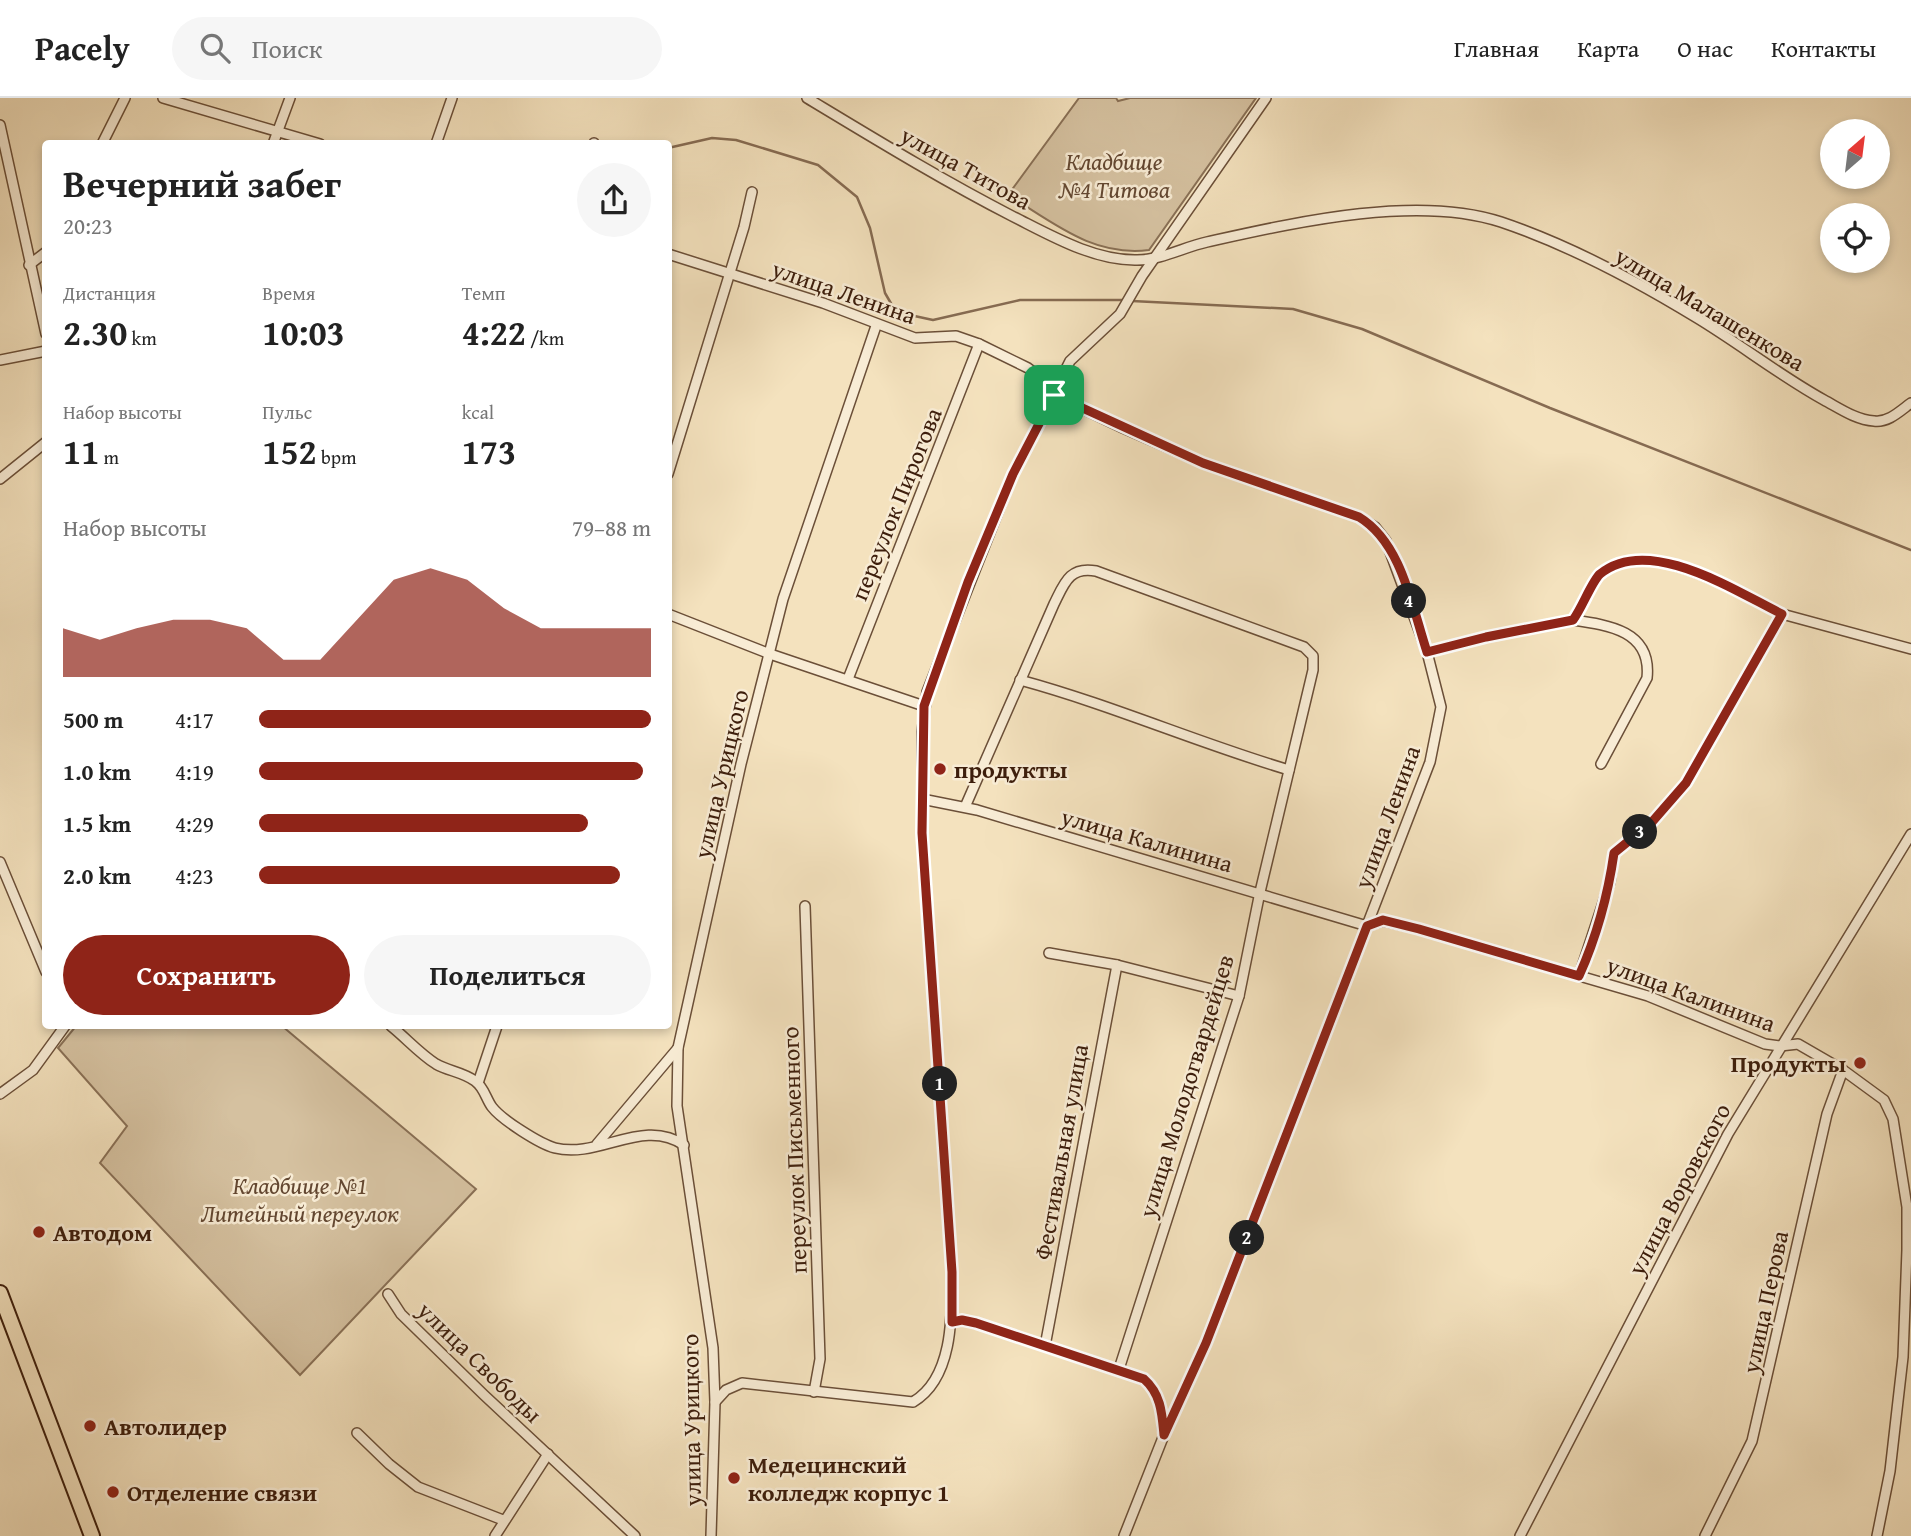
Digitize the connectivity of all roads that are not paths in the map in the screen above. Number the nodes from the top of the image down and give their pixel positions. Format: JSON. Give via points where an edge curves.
{"nodes":[{"id":1,"x":125,"y":98,"type":"edge"},
{"id":2,"x":163,"y":98,"type":"edge"},
{"id":3,"x":290,"y":98,"type":"edge"},
{"id":4,"x":452,"y":98,"type":"edge"},
{"id":5,"x":807,"y":98,"type":"edge"},
{"id":6,"x":1266,"y":98,"type":"edge"},
{"id":7,"x":0,"y":125,"type":"edge"},
{"id":8,"x":278,"y":130,"type":"junction"},
{"id":9,"x":105,"y":140,"type":"edge"},
{"id":10,"x":274,"y":140,"type":"edge"},
{"id":11,"x":308,"y":140,"type":"edge"},
{"id":12,"x":437,"y":140,"type":"edge"},
{"id":13,"x":752,"y":192,"type":"dead end"},
{"id":14,"x":42,"y":255,"type":"edge"},
{"id":15,"x":672,"y":255,"type":"edge"},
{"id":16,"x":1155,"y":258,"type":"junction"},
{"id":17,"x":1135,"y":260,"type":"junction"},
{"id":18,"x":29,"y":265,"type":"junction"},
{"id":19,"x":730,"y":274,"type":"junction"},
{"id":20,"x":1142,"y":276,"type":"junction"},
{"id":21,"x":42,"y":318,"type":"edge"},
{"id":22,"x":876,"y":326,"type":"junction"},
{"id":23,"x":979,"y":344,"type":"junction"},
{"id":24,"x":42,"y":352,"type":"edge"},
{"id":25,"x":0,"y":360,"type":"edge"},
{"id":26,"x":1054,"y":395,"type":"junction"},
{"id":27,"x":1911,"y":403,"type":"edge"},
{"id":28,"x":42,"y":445,"type":"edge"},
{"id":29,"x":672,"y":461,"type":"edge"},
{"id":30,"x":0,"y":479,"type":"edge"},
{"id":31,"x":1782,"y":614,"type":"junction"},
{"id":32,"x":672,"y":616,"type":"edge"},
{"id":33,"x":1573,"y":620,"type":"junction"},
{"id":34,"x":1911,"y":649,"type":"edge"},
{"id":35,"x":1427,"y":652,"type":"junction"},
{"id":36,"x":770,"y":654,"type":"junction"},
{"id":37,"x":848,"y":679,"type":"junction"},
{"id":38,"x":1020,"y":680,"type":"junction"},
{"id":39,"x":924,"y":706,"type":"junction"},
{"id":40,"x":1601,"y":764,"type":"dead end"},
{"id":41,"x":1289,"y":770,"type":"junction"},
{"id":42,"x":922,"y":799,"type":"junction"},
{"id":43,"x":965,"y":807,"type":"junction"},
{"id":44,"x":1911,"y":834,"type":"edge"},
{"id":45,"x":0,"y":862,"type":"edge"},
{"id":46,"x":1259,"y":892,"type":"junction"},
{"id":47,"x":805,"y":906,"type":"dead end"},
{"id":48,"x":1367,"y":926,"type":"junction"},
{"id":49,"x":1049,"y":953,"type":"dead end"},
{"id":50,"x":42,"y":962,"type":"edge"},
{"id":51,"x":1117,"y":965,"type":"junction"},
{"id":52,"x":1579,"y":976,"type":"junction"},
{"id":53,"x":1239,"y":996,"type":"junction"},
{"id":54,"x":60,"y":1029,"type":"edge"},
{"id":55,"x":395,"y":1029,"type":"edge"},
{"id":56,"x":496,"y":1029,"type":"edge"},
{"id":57,"x":1780,"y":1046,"type":"junction"},
{"id":58,"x":678,"y":1048,"type":"junction"},
{"id":59,"x":1843,"y":1070,"type":"junction"},
{"id":60,"x":478,"y":1083,"type":"junction"},
{"id":61,"x":0,"y":1094,"type":"edge"},
{"id":62,"x":596,"y":1145,"type":"junction"},
{"id":63,"x":684,"y":1145,"type":"junction"},
{"id":64,"x":1909,"y":1250,"type":"edge"},
{"id":65,"x":0,"y":1293,"type":"edge"},
{"id":66,"x":388,"y":1294,"type":"dead end"},
{"id":67,"x":952,"y":1322,"type":"junction"},
{"id":68,"x":1045,"y":1346,"type":"junction"},
{"id":69,"x":1119,"y":1369,"type":"junction"},
{"id":70,"x":814,"y":1392,"type":"junction"},
{"id":71,"x":715,"y":1402,"type":"junction"},
{"id":72,"x":357,"y":1433,"type":"dead end"},
{"id":73,"x":1164,"y":1435,"type":"junction"},
{"id":74,"x":548,"y":1454,"type":"junction"},
{"id":75,"x":503,"y":1520,"type":"junction"},
{"id":76,"x":92,"y":1536,"type":"edge"},
{"id":77,"x":495,"y":1536,"type":"edge"},
{"id":78,"x":635,"y":1536,"type":"edge"},
{"id":79,"x":711,"y":1536,"type":"edge"},
{"id":80,"x":1124,"y":1536,"type":"edge"},
{"id":81,"x":1520,"y":1536,"type":"edge"},
{"id":82,"x":1705,"y":1536,"type":"edge"},
{"id":83,"x":1877,"y":1536,"type":"edge"}],
"edges":[{"from":1,"to":9,"type":"street"},
{"from":2,"to":8,"type":"street"},
{"from":3,"to":8,"type":"street"},
{"from":4,"to":12,"type":"street"},
{"from":5,"to":17,"type":"street","name":"улица Титова","via":[[897,153],[1055,237],[1092,252]]},
{"from":6,"to":16,"type":"street"},
{"from":7,"to":18,"type":"street"},
{"from":8,"to":10,"type":"street"},
{"from":8,"to":11,"type":"street"},
{"from":13,"to":19,"type":"street"},
{"from":14,"to":18,"type":"street"},
{"from":15,"to":19,"type":"street","name":"улица Ленина"},
{"from":16,"to":17,"type":"street","name":"улица Титова"},
{"from":16,"to":20,"type":"street"},
{"from":16,"to":27,"type":"street","name":"улица Малашенкова","via":[[1239,235],[1358,214],[1458,212],[1509,225],[1598,262],[1851,414],[1887,420]]},
{"from":17,"to":20,"type":"street"},
{"from":18,"to":21,"type":"street"},
{"from":19,"to":22,"type":"street","name":"улица Ленина","via":[[823,303]]},
{"from":19,"to":29,"type":"street"},
{"from":20,"to":26,"type":"street","via":[[1126,306],[1070,361]]},
{"from":22,"to":23,"type":"street","name":"улица Ленина","via":[[915,338],[956,336]]},
{"from":22,"to":36,"type":"street","name":"улица Урицкого","via":[[783,599]]},
{"from":23,"to":26,"type":"street","name":"улица Ленина","via":[[1028,368],[1047,382]]},
{"from":23,"to":37,"type":"street","name":"переулок Пирогова"},
{"from":24,"to":25,"type":"street"},
{"from":26,"to":35,"type":"street","name":"улица Ленина","via":[[1203,463],[1359,517],[1375,527],[1395,561]]},
{"from":26,"to":39,"type":"street","via":[[1009,485],[964,592]]},
{"from":28,"to":30,"type":"street"},
{"from":31,"to":33,"type":"street","via":[[1671,563],[1630,560],[1594,580]]},
{"from":31,"to":34,"type":"street"},
{"from":31,"to":52,"type":"street","via":[[1686,783],[1652,822],[1614,853],[1610,882]]},
{"from":32,"to":36,"type":"street"},
{"from":33,"to":35,"type":"street"},
{"from":33,"to":40,"type":"street","via":[[1610,626],[1637,642],[1647,654],[1647,678]]},
{"from":35,"to":48,"type":"street","name":"улица Ленина","via":[[1441,707],[1438,730]]},
{"from":36,"to":37,"type":"street"},
{"from":36,"to":58,"type":"street","name":"улица Урицкого"},
{"from":37,"to":39,"type":"street"},
{"from":38,"to":41,"type":"street"},
{"from":38,"to":41,"type":"street","name":"улица Молодогвардейцев","via":[[1068,576],[1077,570],[1096,571],[1304,647],[1313,656]]},
{"from":38,"to":43,"type":"street","name":"улица Молодогвардейцев"},
{"from":39,"to":42,"type":"street"},
{"from":41,"to":46,"type":"street","name":"улица Молодогвардейцев"},
{"from":42,"to":43,"type":"street","name":"улица Калинина"},
{"from":42,"to":67,"type":"street"},
{"from":43,"to":46,"type":"street","name":"улица Калинина"},
{"from":44,"to":57,"type":"street","name":"улица Воровского"},
{"from":45,"to":50,"type":"street"},
{"from":46,"to":48,"type":"street","name":"улица Калинина"},
{"from":46,"to":53,"type":"street","name":"улица Молодогвардейцев"},
{"from":47,"to":70,"type":"street","name":"переулок Письменного","via":[[820,1359]]},
{"from":48,"to":52,"type":"street","name":"улица Калинина","via":[[1383,920]]},
{"from":48,"to":73,"type":"street","name":"улица Ленина","via":[[1206,1343]]},
{"from":49,"to":51,"type":"street"},
{"from":51,"to":53,"type":"street"},
{"from":51,"to":68,"type":"street","name":"Фестивальная улица"},
{"from":52,"to":57,"type":"street","name":"улица Калинина","via":[[1648,996]]},
{"from":53,"to":69,"type":"street","name":"улица Молодогвардейцев"},
{"from":54,"to":61,"type":"street","via":[[33,1070]]},
{"from":55,"to":60,"type":"street","via":[[437,1065]]},
{"from":56,"to":60,"type":"street"},
{"from":57,"to":59,"type":"street","name":"улица Калинина","via":[[1798,1044]]},
{"from":57,"to":81,"type":"street","name":"улица Воровского","via":[[1728,1134]]},
{"from":58,"to":62,"type":"street"},
{"from":58,"to":63,"type":"street","name":"улица Урицкого","via":[[677,1106]]},
{"from":59,"to":64,"type":"street","name":"улица Калинина","via":[[1884,1100],[1893,1119]]},
{"from":59,"to":82,"type":"street","name":"улица Перова","via":[[1827,1114],[1752,1441]]},
{"from":60,"to":62,"type":"street","via":[[493,1109],[538,1141],[555,1148]]},
{"from":62,"to":63,"type":"street","via":[[655,1133]]},
{"from":63,"to":71,"type":"street","name":"улица Урицкого","via":[[713,1348]]},
{"from":64,"to":83,"type":"street","name":"улица Калинина","via":[[1903,1357]]},
{"from":65,"to":76,"type":"main road"},
{"from":66,"to":74,"type":"street","name":"улица Свободы","via":[[401,1314]]},
{"from":67,"to":68,"type":"street","via":[[976,1323]]},
{"from":67,"to":70,"type":"street","via":[[937,1377],[928,1393],[913,1402]]},
{"from":68,"to":69,"type":"street"},
{"from":69,"to":73,"type":"street","via":[[1155,1388]]},
{"from":70,"to":71,"type":"street","via":[[742,1383]]},
{"from":71,"to":79,"type":"street","name":"улица Урицкого"},
{"from":72,"to":75,"type":"street","via":[[418,1487]]},
{"from":73,"to":80,"type":"street","name":"улица Ленина"},
{"from":74,"to":75,"type":"street"},
{"from":74,"to":78,"type":"street","name":"улица Свободы"},
{"from":75,"to":77,"type":"street"}]}
